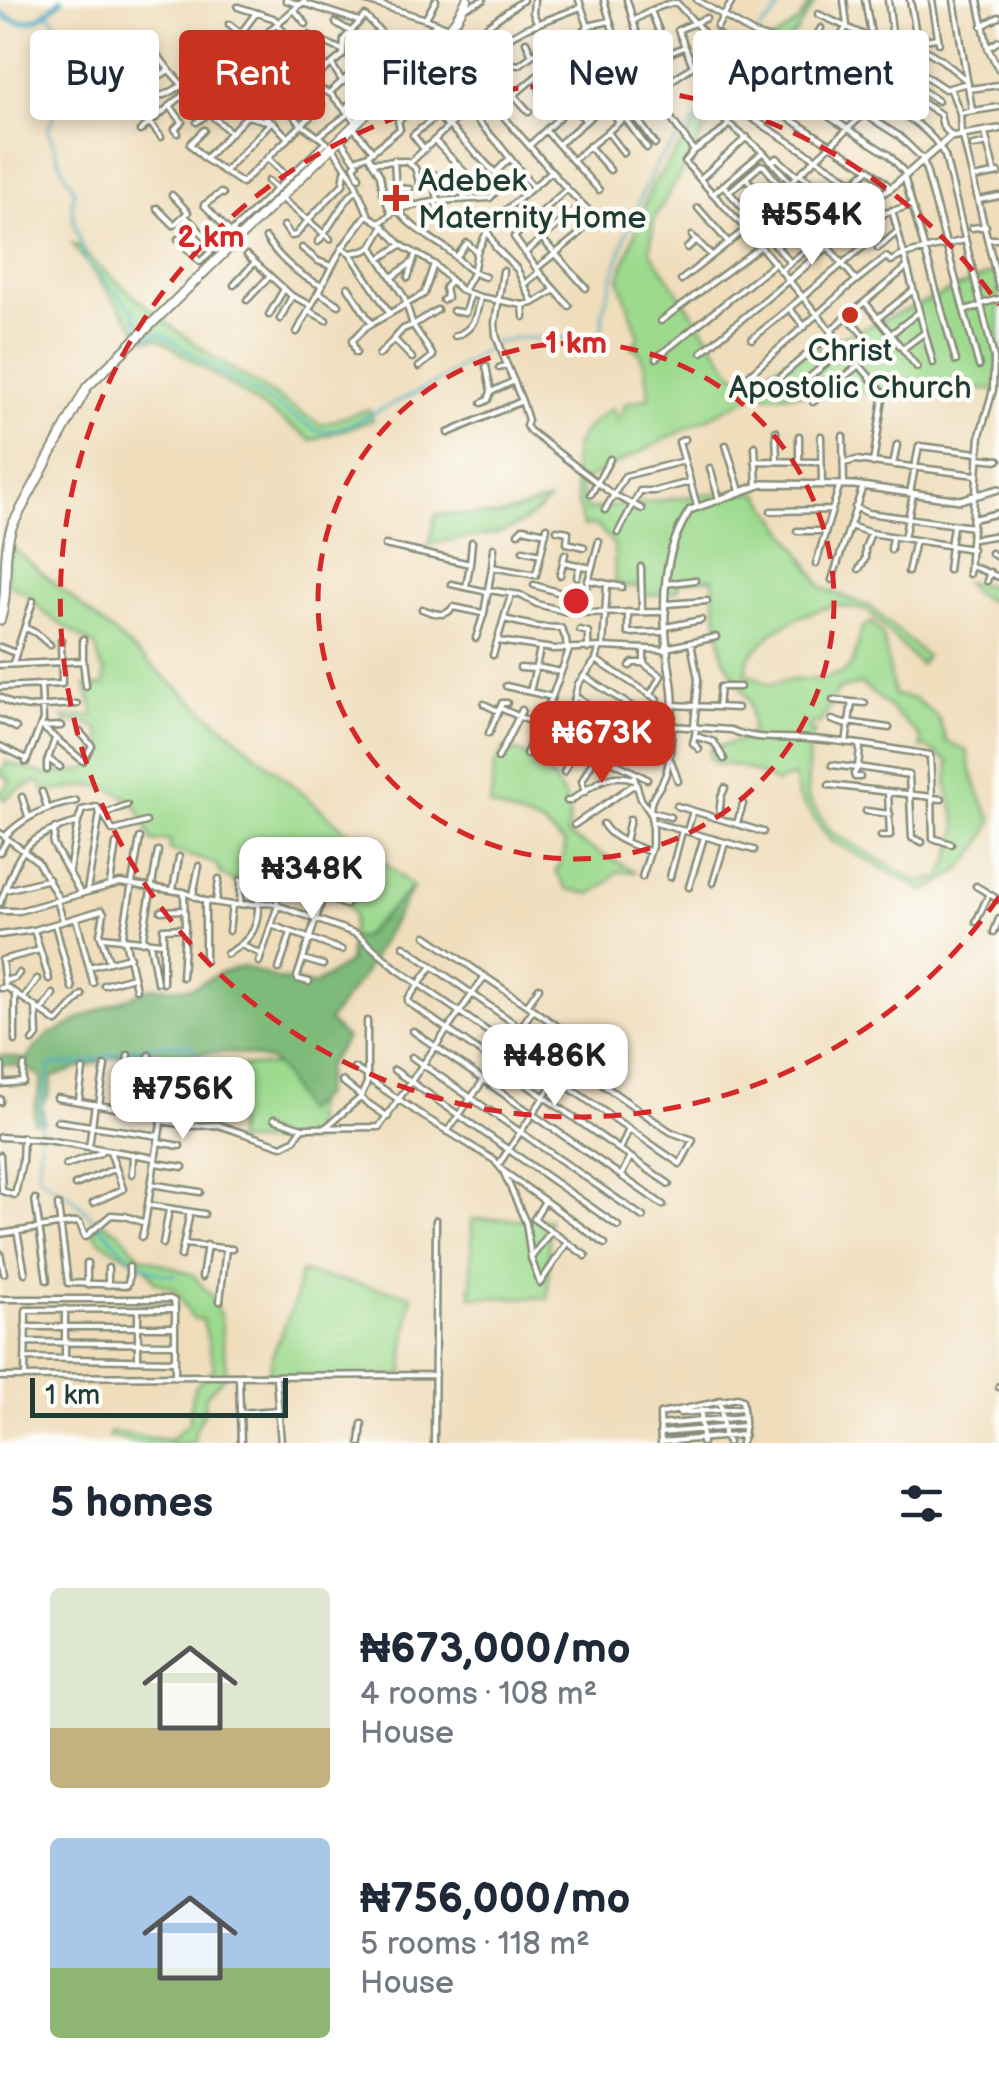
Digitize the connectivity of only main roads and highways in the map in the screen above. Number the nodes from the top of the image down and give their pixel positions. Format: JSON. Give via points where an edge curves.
{"nodes":[{"id":1,"x":466,"y":4,"type":"edge"},
{"id":2,"x":447,"y":30,"type":"edge"},
{"id":3,"x":447,"y":30,"type":"edge"},
{"id":4,"x":350,"y":121,"type":"joint"},
{"id":5,"x":329,"y":145,"type":"junction"},
{"id":6,"x":309,"y":168,"type":"junction"},
{"id":7,"x":196,"y":276,"type":"junction"},
{"id":8,"x":86,"y":386,"type":"junction"},
{"id":9,"x":0,"y":607,"type":"edge"},
{"id":10,"x":0,"y":620,"type":"edge"}],
"edges":[{"from":1,"to":2,"type":"main road"},
{"from":1,"to":3,"type":"main road"},
{"from":4,"to":5,"type":"main road"},
{"from":4,"to":5,"type":"main road"},
{"from":5,"to":6,"type":"main road"},
{"from":6,"to":7,"type":"main road"},
{"from":6,"to":7,"type":"main road"},
{"from":7,"to":8,"type":"main road"},
{"from":8,"to":9,"type":"main road","via":[[8,528]]},
{"from":8,"to":10,"type":"main road","via":[[6,542]]}]}
